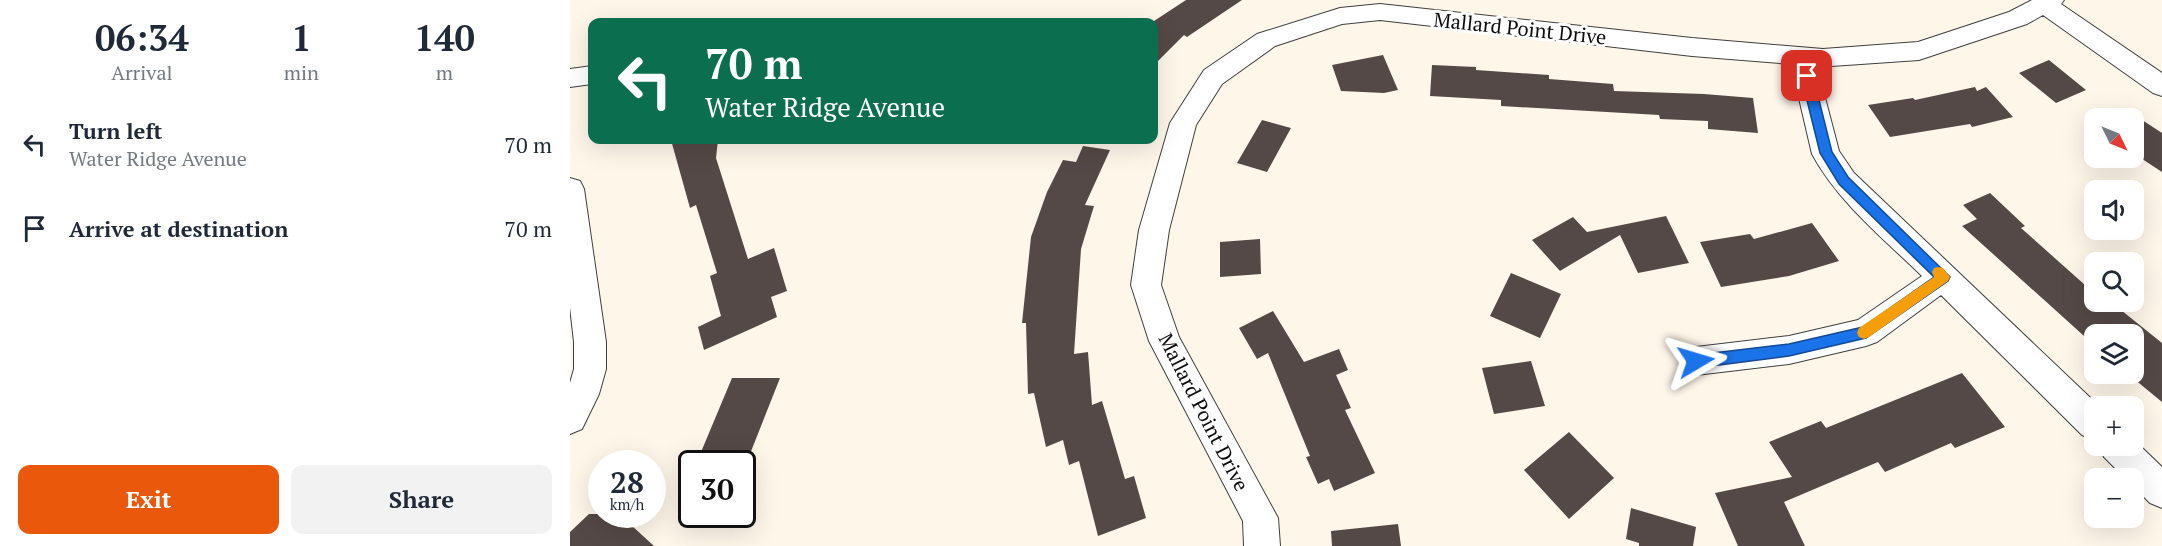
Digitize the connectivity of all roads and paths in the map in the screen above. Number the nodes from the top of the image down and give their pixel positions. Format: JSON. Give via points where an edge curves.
{"nodes":[{"id":1,"x":2048,"y":2,"type":"edge"},
{"id":2,"x":1803,"y":57,"type":"junction"},
{"id":3,"x":588,"y":76,"type":"edge"},
{"id":4,"x":570,"y":78,"type":"edge"},
{"id":5,"x":2162,"y":86,"type":"edge"},
{"id":6,"x":570,"y":189,"type":"edge"},
{"id":7,"x":1943,"y":277,"type":"junction"},
{"id":8,"x":1696,"y":361,"type":"dead end"},
{"id":9,"x":2084,"y":414,"type":"edge"},
{"id":10,"x":570,"y":418,"type":"edge"},
{"id":11,"x":2126,"y":456,"type":"edge"},
{"id":12,"x":2162,"y":491,"type":"edge"},
{"id":13,"x":1262,"y":546,"type":"edge"}],
"edges":[{"from":1,"to":2,"type":"street","name":"Mallard Point Drive","via":[[2018,18],[1919,51]]},
{"from":1,"to":5,"type":"street"},
{"from":2,"to":7,"type":"street","via":[[1826,153],[1844,181]]},
{"from":2,"to":13,"type":"street","name":"Mallard Point Drive","via":[[1380,12],[1340,16],[1266,40],[1213,77],[1183,123],[1154,230],[1146,285],[1165,341],[1260,518]]},
{"from":3,"to":4,"type":"street"},
{"from":6,"to":10,"type":"street","via":[[590,342],[590,369]]},
{"from":7,"to":8,"type":"street","via":[[1866,332],[1789,350]]},
{"from":7,"to":9,"type":"street"},
{"from":11,"to":12,"type":"street"}]}
